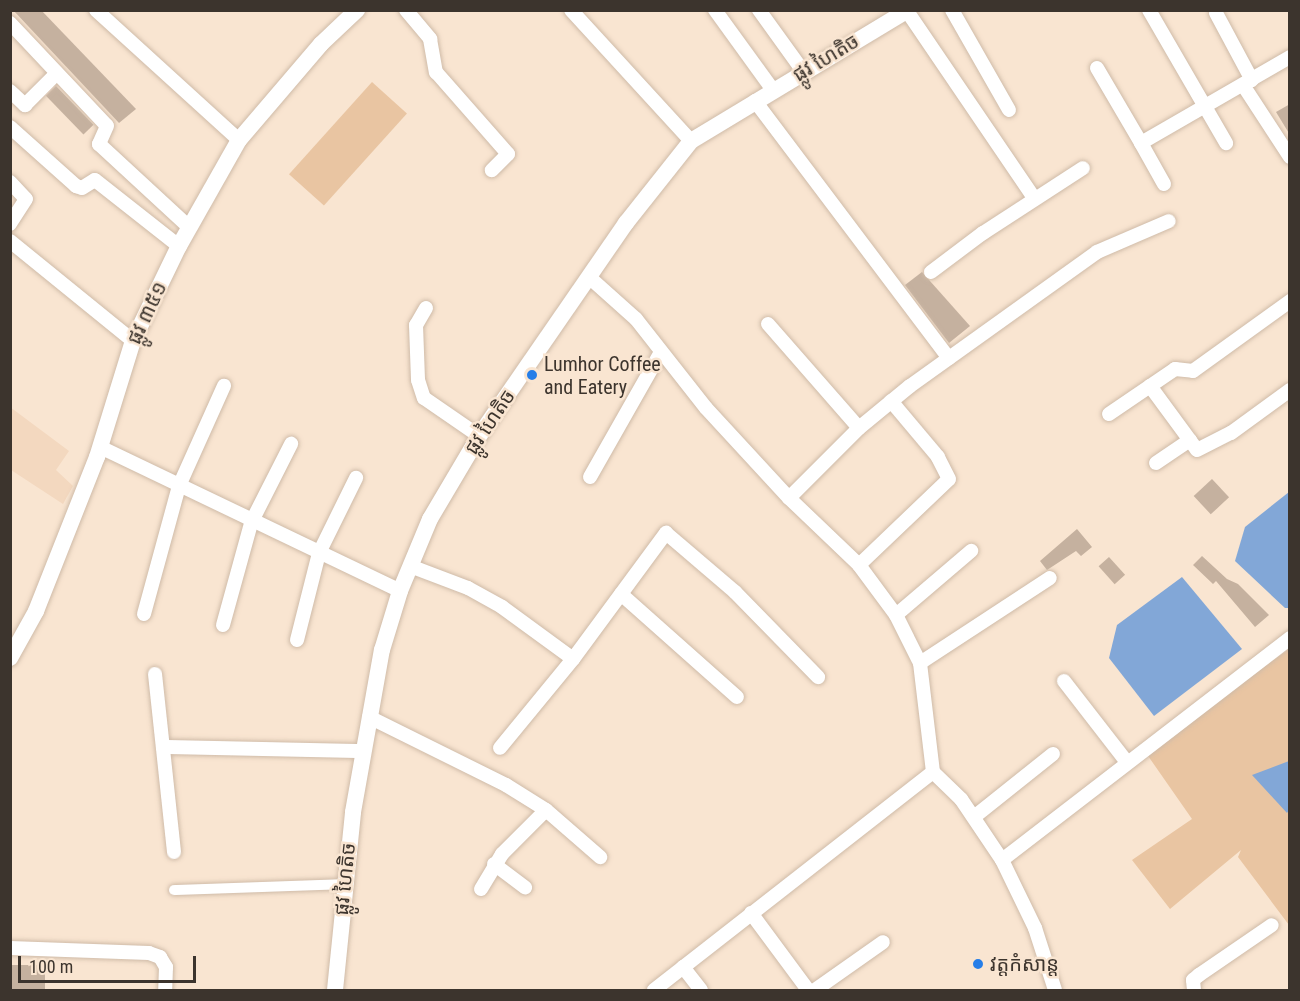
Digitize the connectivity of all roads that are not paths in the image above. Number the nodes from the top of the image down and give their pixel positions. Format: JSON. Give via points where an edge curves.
{"nodes":[{"id":1,"x":96,"y":10,"type":"edge"},
{"id":2,"x":357,"y":10,"type":"edge"},
{"id":3,"x":406,"y":10,"type":"edge"},
{"id":4,"x":571,"y":10,"type":"edge"},
{"id":5,"x":715,"y":10,"type":"edge"},
{"id":6,"x":759,"y":10,"type":"edge"},
{"id":7,"x":952,"y":10,"type":"edge"},
{"id":8,"x":1149,"y":10,"type":"edge"},
{"id":9,"x":908,"y":11,"type":"edge"},
{"id":10,"x":1216,"y":13,"type":"dead end"},
{"id":11,"x":10,"y":23,"type":"edge"},
{"id":12,"x":1290,"y":57,"type":"edge"},
{"id":13,"x":1097,"y":68,"type":"dead end"},
{"id":14,"x":803,"y":71,"type":"junction"},
{"id":15,"x":56,"y":74,"type":"junction"},
{"id":16,"x":1247,"y":82,"type":"junction"},
{"id":17,"x":773,"y":90,"type":"junction"},
{"id":18,"x":10,"y":92,"type":"edge"},
{"id":19,"x":755,"y":101,"type":"junction"},
{"id":20,"x":1205,"y":106,"type":"junction"},
{"id":21,"x":1009,"y":110,"type":"dead end"},
{"id":22,"x":10,"y":127,"type":"edge"},
{"id":23,"x":239,"y":140,"type":"junction"},
{"id":24,"x":691,"y":141,"type":"junction"},
{"id":25,"x":1141,"y":143,"type":"junction"},
{"id":26,"x":1226,"y":143,"type":"dead end"},
{"id":27,"x":1290,"y":158,"type":"edge"},
{"id":28,"x":1083,"y":168,"type":"dead end"},
{"id":29,"x":492,"y":170,"type":"dead end"},
{"id":30,"x":10,"y":182,"type":"edge"},
{"id":31,"x":1164,"y":184,"type":"dead end"},
{"id":32,"x":1035,"y":199,"type":"junction"},
{"id":33,"x":1169,"y":221,"type":"dead end"},
{"id":34,"x":10,"y":224,"type":"edge"},
{"id":35,"x":189,"y":227,"type":"junction"},
{"id":36,"x":10,"y":242,"type":"edge"},
{"id":37,"x":179,"y":246,"type":"junction"},
{"id":38,"x":931,"y":272,"type":"dead end"},
{"id":39,"x":589,"y":278,"type":"junction"},
{"id":40,"x":1290,"y":301,"type":"edge"},
{"id":41,"x":426,"y":308,"type":"dead end"},
{"id":42,"x":768,"y":324,"type":"dead end"},
{"id":43,"x":133,"y":341,"type":"junction"},
{"id":44,"x":660,"y":354,"type":"junction"},
{"id":45,"x":949,"y":358,"type":"junction"},
{"id":46,"x":224,"y":386,"type":"dead end"},
{"id":47,"x":1150,"y":386,"type":"junction"},
{"id":48,"x":1290,"y":390,"type":"edge"},
{"id":49,"x":891,"y":401,"type":"junction"},
{"id":50,"x":1109,"y":414,"type":"dead end"},
{"id":51,"x":859,"y":428,"type":"junction"},
{"id":52,"x":479,"y":436,"type":"junction"},
{"id":53,"x":1190,"y":440,"type":"junction"},
{"id":54,"x":291,"y":444,"type":"dead end"},
{"id":55,"x":98,"y":452,"type":"junction"},
{"id":56,"x":1156,"y":463,"type":"dead end"},
{"id":57,"x":590,"y":477,"type":"dead end"},
{"id":58,"x":356,"y":478,"type":"dead end"},
{"id":59,"x":179,"y":486,"type":"junction"},
{"id":60,"x":789,"y":498,"type":"junction"},
{"id":61,"x":251,"y":523,"type":"junction"},
{"id":62,"x":971,"y":551,"type":"dead end"},
{"id":63,"x":319,"y":554,"type":"junction"},
{"id":64,"x":859,"y":565,"type":"junction"},
{"id":65,"x":410,"y":566,"type":"junction"},
{"id":66,"x":1050,"y":578,"type":"dead end"},
{"id":67,"x":400,"y":591,"type":"junction"},
{"id":68,"x":621,"y":594,"type":"junction"},
{"id":69,"x":144,"y":614,"type":"dead end"},
{"id":70,"x":896,"y":615,"type":"junction"},
{"id":71,"x":223,"y":625,"type":"dead end"},
{"id":72,"x":1290,"y":638,"type":"edge"},
{"id":73,"x":297,"y":639,"type":"dead end"},
{"id":74,"x":10,"y":658,"type":"edge"},
{"id":75,"x":573,"y":659,"type":"junction"},
{"id":76,"x":920,"y":663,"type":"junction"},
{"id":77,"x":155,"y":674,"type":"dead end"},
{"id":78,"x":818,"y":677,"type":"dead end"},
{"id":79,"x":1064,"y":681,"type":"dead end"},
{"id":80,"x":737,"y":697,"type":"dead end"},
{"id":81,"x":369,"y":717,"type":"junction"},
{"id":82,"x":164,"y":747,"type":"junction"},
{"id":83,"x":500,"y":748,"type":"dead end"},
{"id":84,"x":362,"y":751,"type":"junction"},
{"id":85,"x":1053,"y":754,"type":"dead end"},
{"id":86,"x":1126,"y":761,"type":"junction"},
{"id":87,"x":933,"y":772,"type":"junction"},
{"id":88,"x":546,"y":810,"type":"junction"},
{"id":89,"x":974,"y":817,"type":"junction"},
{"id":90,"x":174,"y":852,"type":"dead end"},
{"id":91,"x":600,"y":857,"type":"dead end"},
{"id":92,"x":1002,"y":860,"type":"junction"},
{"id":93,"x":494,"y":864,"type":"junction"},
{"id":94,"x":343,"y":884,"type":"junction"},
{"id":95,"x":525,"y":887,"type":"dead end"},
{"id":96,"x":482,"y":889,"type":"dead end"},
{"id":97,"x":174,"y":890,"type":"dead end"},
{"id":98,"x":751,"y":913,"type":"junction"},
{"id":99,"x":1272,"y":925,"type":"dead end"},
{"id":100,"x":883,"y":942,"type":"dead end"},
{"id":101,"x":10,"y":948,"type":"edge"},
{"id":102,"x":683,"y":967,"type":"junction"},
{"id":103,"x":165,"y":990,"type":"edge"},
{"id":104,"x":335,"y":990,"type":"edge"},
{"id":105,"x":654,"y":990,"type":"edge"},
{"id":106,"x":701,"y":990,"type":"edge"},
{"id":107,"x":808,"y":990,"type":"edge"},
{"id":108,"x":815,"y":990,"type":"edge"},
{"id":109,"x":1055,"y":990,"type":"edge"},
{"id":110,"x":1194,"y":990,"type":"edge"}],
"edges":[{"from":1,"to":23,"type":"street"},
{"from":2,"to":23,"type":"street","name":"ផ្លូវ ៣៥១","via":[[321,44]]},
{"from":3,"to":29,"type":"street","via":[[430,39],[432,68],[508,153]]},
{"from":4,"to":24,"type":"street"},
{"from":5,"to":17,"type":"street"},
{"from":6,"to":14,"type":"street"},
{"from":7,"to":21,"type":"street"},
{"from":8,"to":20,"type":"street"},
{"from":9,"to":14,"type":"street","name":"ផ្លូវ ហៃតិច"},
{"from":9,"to":32,"type":"street"},
{"from":10,"to":16,"type":"street"},
{"from":11,"to":15,"type":"street"},
{"from":12,"to":16,"type":"street"},
{"from":13,"to":25,"type":"street"},
{"from":14,"to":17,"type":"street","name":"ផ្លូវ ហៃតិច"},
{"from":15,"to":18,"type":"street","via":[[25,105]]},
{"from":15,"to":35,"type":"street","via":[[107,126],[99,144]]},
{"from":16,"to":20,"type":"street"},
{"from":16,"to":27,"type":"street"},
{"from":17,"to":19,"type":"street","name":"ផ្លូវ ហៃតិច"},
{"from":19,"to":24,"type":"street","name":"ផ្លូវ ហៃតិច"},
{"from":19,"to":45,"type":"street"},
{"from":20,"to":25,"type":"street"},
{"from":20,"to":26,"type":"street"},
{"from":22,"to":37,"type":"street","via":[[80,188],[95,180]]},
{"from":23,"to":35,"type":"street","name":"ផ្លូវ ៣៥១"},
{"from":24,"to":39,"type":"street","name":"ផ្លូវ ហៃតិច","via":[[658,180]]},
{"from":25,"to":31,"type":"street"},
{"from":28,"to":32,"type":"street"},
{"from":30,"to":34,"type":"street","via":[[26,199]]},
{"from":32,"to":38,"type":"street"},
{"from":33,"to":45,"type":"street","via":[[1097,252]]},
{"from":35,"to":37,"type":"street","name":"ផ្លូវ ៣៥១"},
{"from":36,"to":43,"type":"street"},
{"from":37,"to":43,"type":"street","name":"ផ្លូវ ៣៥១"},
{"from":39,"to":44,"type":"street","via":[[636,319]]},
{"from":39,"to":52,"type":"street","name":"ផ្លូវ ហៃតិច"},
{"from":40,"to":47,"type":"street","via":[[1194,371],[1174,369]]},
{"from":41,"to":52,"type":"street","via":[[416,325],[418,380],[424,398]]},
{"from":42,"to":51,"type":"street"},
{"from":43,"to":55,"type":"street","name":"ផ្លូវ ៣៥១"},
{"from":44,"to":57,"type":"street"},
{"from":44,"to":60,"type":"street"},
{"from":45,"to":49,"type":"street"},
{"from":46,"to":59,"type":"street"},
{"from":47,"to":50,"type":"street"},
{"from":47,"to":53,"type":"street"},
{"from":48,"to":53,"type":"street","via":[[1201,449]]},
{"from":49,"to":51,"type":"street"},
{"from":49,"to":64,"type":"street","via":[[938,457],[949,479]]},
{"from":51,"to":60,"type":"street"},
{"from":52,"to":65,"type":"street","name":"ផ្លូវ ហៃតិច","via":[[430,519]]},
{"from":53,"to":56,"type":"street"},
{"from":54,"to":61,"type":"street"},
{"from":55,"to":59,"type":"street","via":[[142,475],[150,474]]},
{"from":55,"to":74,"type":"street","name":"ផ្លូវ ៣៥១","via":[[36,611]]},
{"from":58,"to":63,"type":"street"},
{"from":59,"to":61,"type":"street"},
{"from":59,"to":69,"type":"street"},
{"from":60,"to":64,"type":"street"},
{"from":61,"to":63,"type":"street"},
{"from":61,"to":71,"type":"street"},
{"from":62,"to":70,"type":"street"},
{"from":63,"to":67,"type":"street"},
{"from":63,"to":73,"type":"street"},
{"from":64,"to":70,"type":"street"},
{"from":65,"to":67,"type":"street","name":"ផ្លូវ ហៃតិច"},
{"from":65,"to":75,"type":"street","via":[[468,588]]},
{"from":66,"to":76,"type":"street"},
{"from":67,"to":81,"type":"street","name":"ផ្លូវ ហៃតិច","via":[[382,650]]},
{"from":68,"to":75,"type":"street"},
{"from":68,"to":78,"type":"street","via":[[666,533],[735,592]]},
{"from":68,"to":80,"type":"street"},
{"from":70,"to":76,"type":"street"},
{"from":72,"to":86,"type":"street"},
{"from":75,"to":83,"type":"street"},
{"from":76,"to":87,"type":"street"},
{"from":77,"to":82,"type":"street"},
{"from":79,"to":86,"type":"street"},
{"from":81,"to":84,"type":"street","name":"ផ្លូវ ហៃតិច"},
{"from":81,"to":88,"type":"street","via":[[478,768]]},
{"from":82,"to":84,"type":"street"},
{"from":82,"to":90,"type":"street"},
{"from":84,"to":94,"type":"street","name":"ផ្លូវ ហៃតិច"},
{"from":85,"to":89,"type":"street"},
{"from":86,"to":92,"type":"street"},
{"from":87,"to":89,"type":"street"},
{"from":87,"to":98,"type":"street"},
{"from":88,"to":91,"type":"street"},
{"from":88,"to":93,"type":"street"},
{"from":89,"to":92,"type":"street"},
{"from":92,"to":109,"type":"street","via":[[1035,928]]},
{"from":93,"to":95,"type":"street"},
{"from":93,"to":96,"type":"street"},
{"from":94,"to":97,"type":"street"},
{"from":94,"to":104,"type":"street","name":"ផ្លូវ ហៃតិច"},
{"from":98,"to":102,"type":"street"},
{"from":98,"to":107,"type":"street"},
{"from":99,"to":110,"type":"street","via":[[1199,975],[1193,980]]},
{"from":100,"to":108,"type":"street"},
{"from":101,"to":103,"type":"street","via":[[149,953],[160,957],[166,967]]},
{"from":102,"to":105,"type":"street"},
{"from":102,"to":106,"type":"street"}]}
